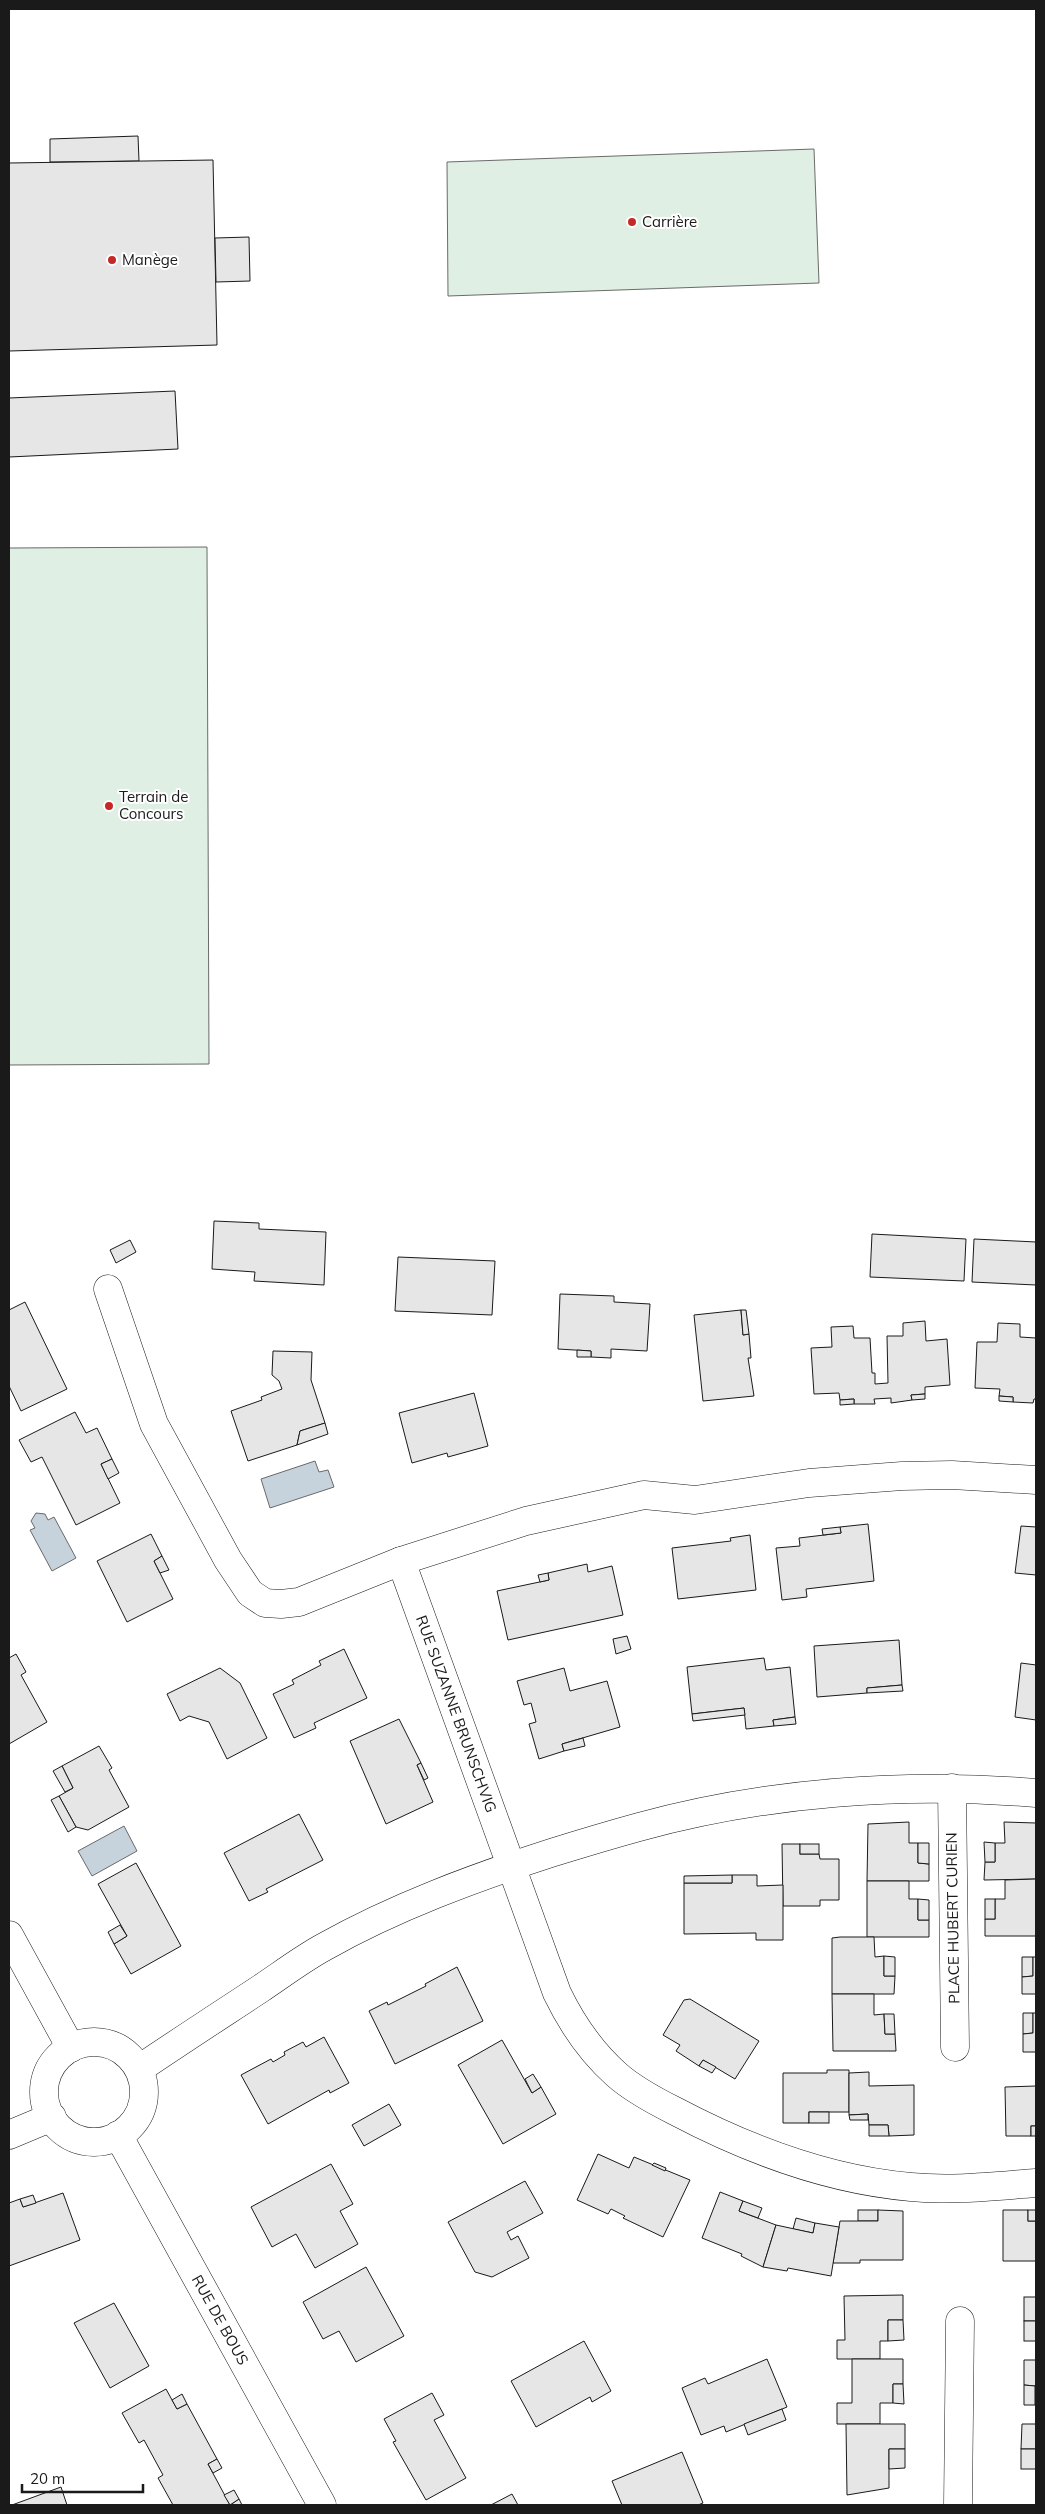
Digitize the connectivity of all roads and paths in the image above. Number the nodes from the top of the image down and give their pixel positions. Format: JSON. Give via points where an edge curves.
{"nodes":[{"id":1,"x":108,"y":1289,"type":"dead end"},
{"id":2,"x":1036,"y":1480,"type":"edge"},
{"id":3,"x":401,"y":1561,"type":"junction"},
{"id":4,"x":952,"y":1788,"type":"junction"},
{"id":5,"x":1036,"y":1793,"type":"edge"},
{"id":6,"x":510,"y":1866,"type":"junction"},
{"id":7,"x":9,"y":1935,"type":"edge"},
{"id":8,"x":955,"y":2047,"type":"dead end"},
{"id":9,"x":71,"y":2048,"type":"junction"},
{"id":10,"x":139,"y":2069,"type":"junction"},
{"id":11,"x":52,"y":2117,"type":"junction"},
{"id":12,"x":9,"y":2135,"type":"edge"},
{"id":13,"x":118,"y":2135,"type":"junction"},
{"id":14,"x":1036,"y":2183,"type":"edge"},
{"id":15,"x":960,"y":2321,"type":"dead end"},
{"id":16,"x":322,"y":2505,"type":"edge"},
{"id":17,"x":958,"y":2505,"type":"edge"}],
"edges":[{"from":1,"to":3,"type":"street","via":[[154,1424],[228,1560],[250,1593],[265,1603],[300,1602]]},
{"from":2,"to":3,"type":"street","via":[[922,1476],[809,1483],[695,1500],[644,1495],[526,1521]]},
{"from":3,"to":6,"type":"street","name":"RUE SUZANNE BRUNSCHVIG"},
{"from":4,"to":5,"type":"street"},
{"from":4,"to":6,"type":"street","via":[[794,1798],[717,1809],[640,1826]]},
{"from":4,"to":8,"type":"street","name":"PLACE HUBERT CURIEN"},
{"from":6,"to":10,"type":"street","via":[[391,1914],[323,1947]]},
{"from":6,"to":14,"type":"street","name":"RUE SUZANNE BRUNSCHVIG","via":[[569,2018],[590,2047],[618,2076],[653,2100],[742,2144],[793,2162],[852,2177],[911,2187],[959,2189]]},
{"from":7,"to":9,"type":"street"},
{"from":9,"to":10,"type":"street","via":[[99,2042],[129,2056]]},
{"from":9,"to":11,"type":"street","via":[[55,2060],[47,2074],[44,2089],[46,2106]]},
{"from":10,"to":13,"type":"street","via":[[144,2082],[140,2111],[133,2124]]},
{"from":11,"to":12,"type":"street"},
{"from":11,"to":13,"type":"street","via":[[63,2131],[77,2139],[93,2142]]},
{"from":13,"to":16,"type":"street","name":"RUE DE BOUS"},
{"from":15,"to":17,"type":"street"}]}
